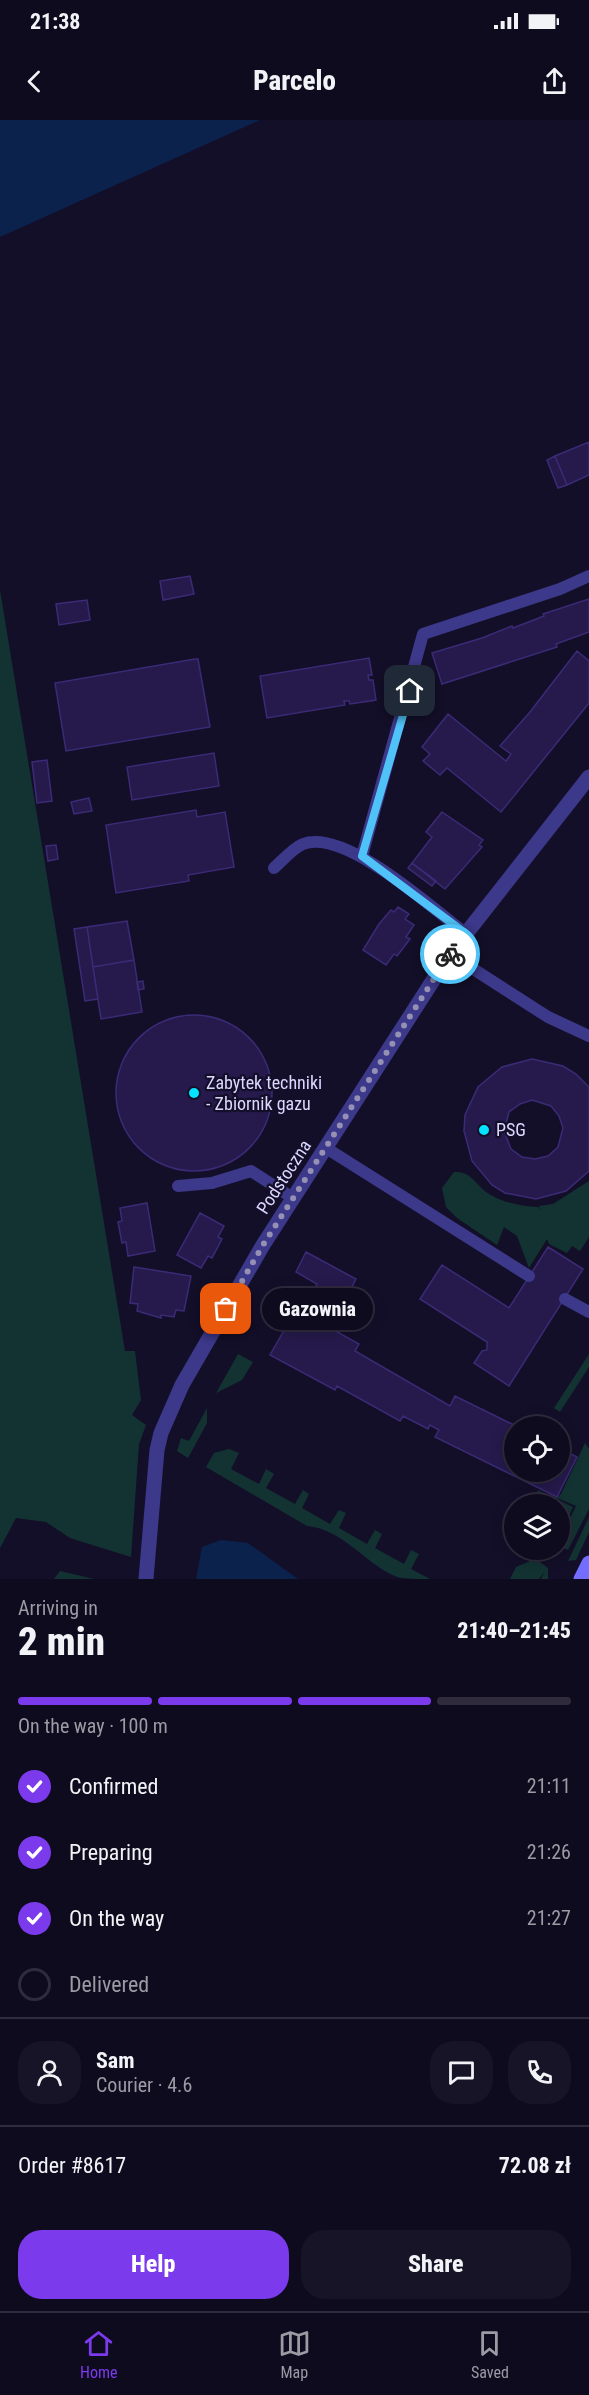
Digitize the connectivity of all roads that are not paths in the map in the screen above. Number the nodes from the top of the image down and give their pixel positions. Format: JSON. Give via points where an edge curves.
{"nodes":[{"id":1,"x":589,"y":576,"type":"edge"},
{"id":2,"x":589,"y":777,"type":"edge"},
{"id":3,"x":362,"y":856,"type":"junction"},
{"id":4,"x":274,"y":868,"type":"dead end"},
{"id":5,"x":465,"y":933,"type":"junction"},
{"id":6,"x":450,"y":954,"type":"junction"},
{"id":7,"x":589,"y":1036,"type":"edge"},
{"id":8,"x":326,"y":1148,"type":"junction"},
{"id":9,"x":178,"y":1186,"type":"dead end"},
{"id":10,"x":293,"y":1197,"type":"junction"},
{"id":11,"x":529,"y":1276,"type":"dead end"},
{"id":12,"x":565,"y":1299,"type":"dead end"},
{"id":13,"x":589,"y":1312,"type":"edge"},
{"id":14,"x":589,"y":1563,"type":"edge"},
{"id":15,"x":146,"y":1579,"type":"edge"},
{"id":16,"x":581,"y":1579,"type":"edge"}],
"edges":[{"from":1,"to":3,"type":"lane","via":[[423,634]]},
{"from":2,"to":5,"type":"street","name":"Podstoczna"},
{"from":3,"to":4,"type":"lane","via":[[334,843],[302,844]]},
{"from":3,"to":5,"type":"lane"},
{"from":5,"to":6,"type":"street","name":"Podstoczna"},
{"from":6,"to":7,"type":"lane","via":[[548,1017]]},
{"from":6,"to":8,"type":"street","name":"Podstoczna"},
{"from":8,"to":10,"type":"street","name":"Podstoczna"},
{"from":8,"to":11,"type":"lane"},
{"from":9,"to":10,"type":"lane","via":[[204,1185],[251,1171]]},
{"from":10,"to":15,"type":"street","name":"Podstoczna","via":[[182,1385],[161,1433]]},
{"from":12,"to":13,"type":"lane"},
{"from":14,"to":16,"type":"street"}]}
